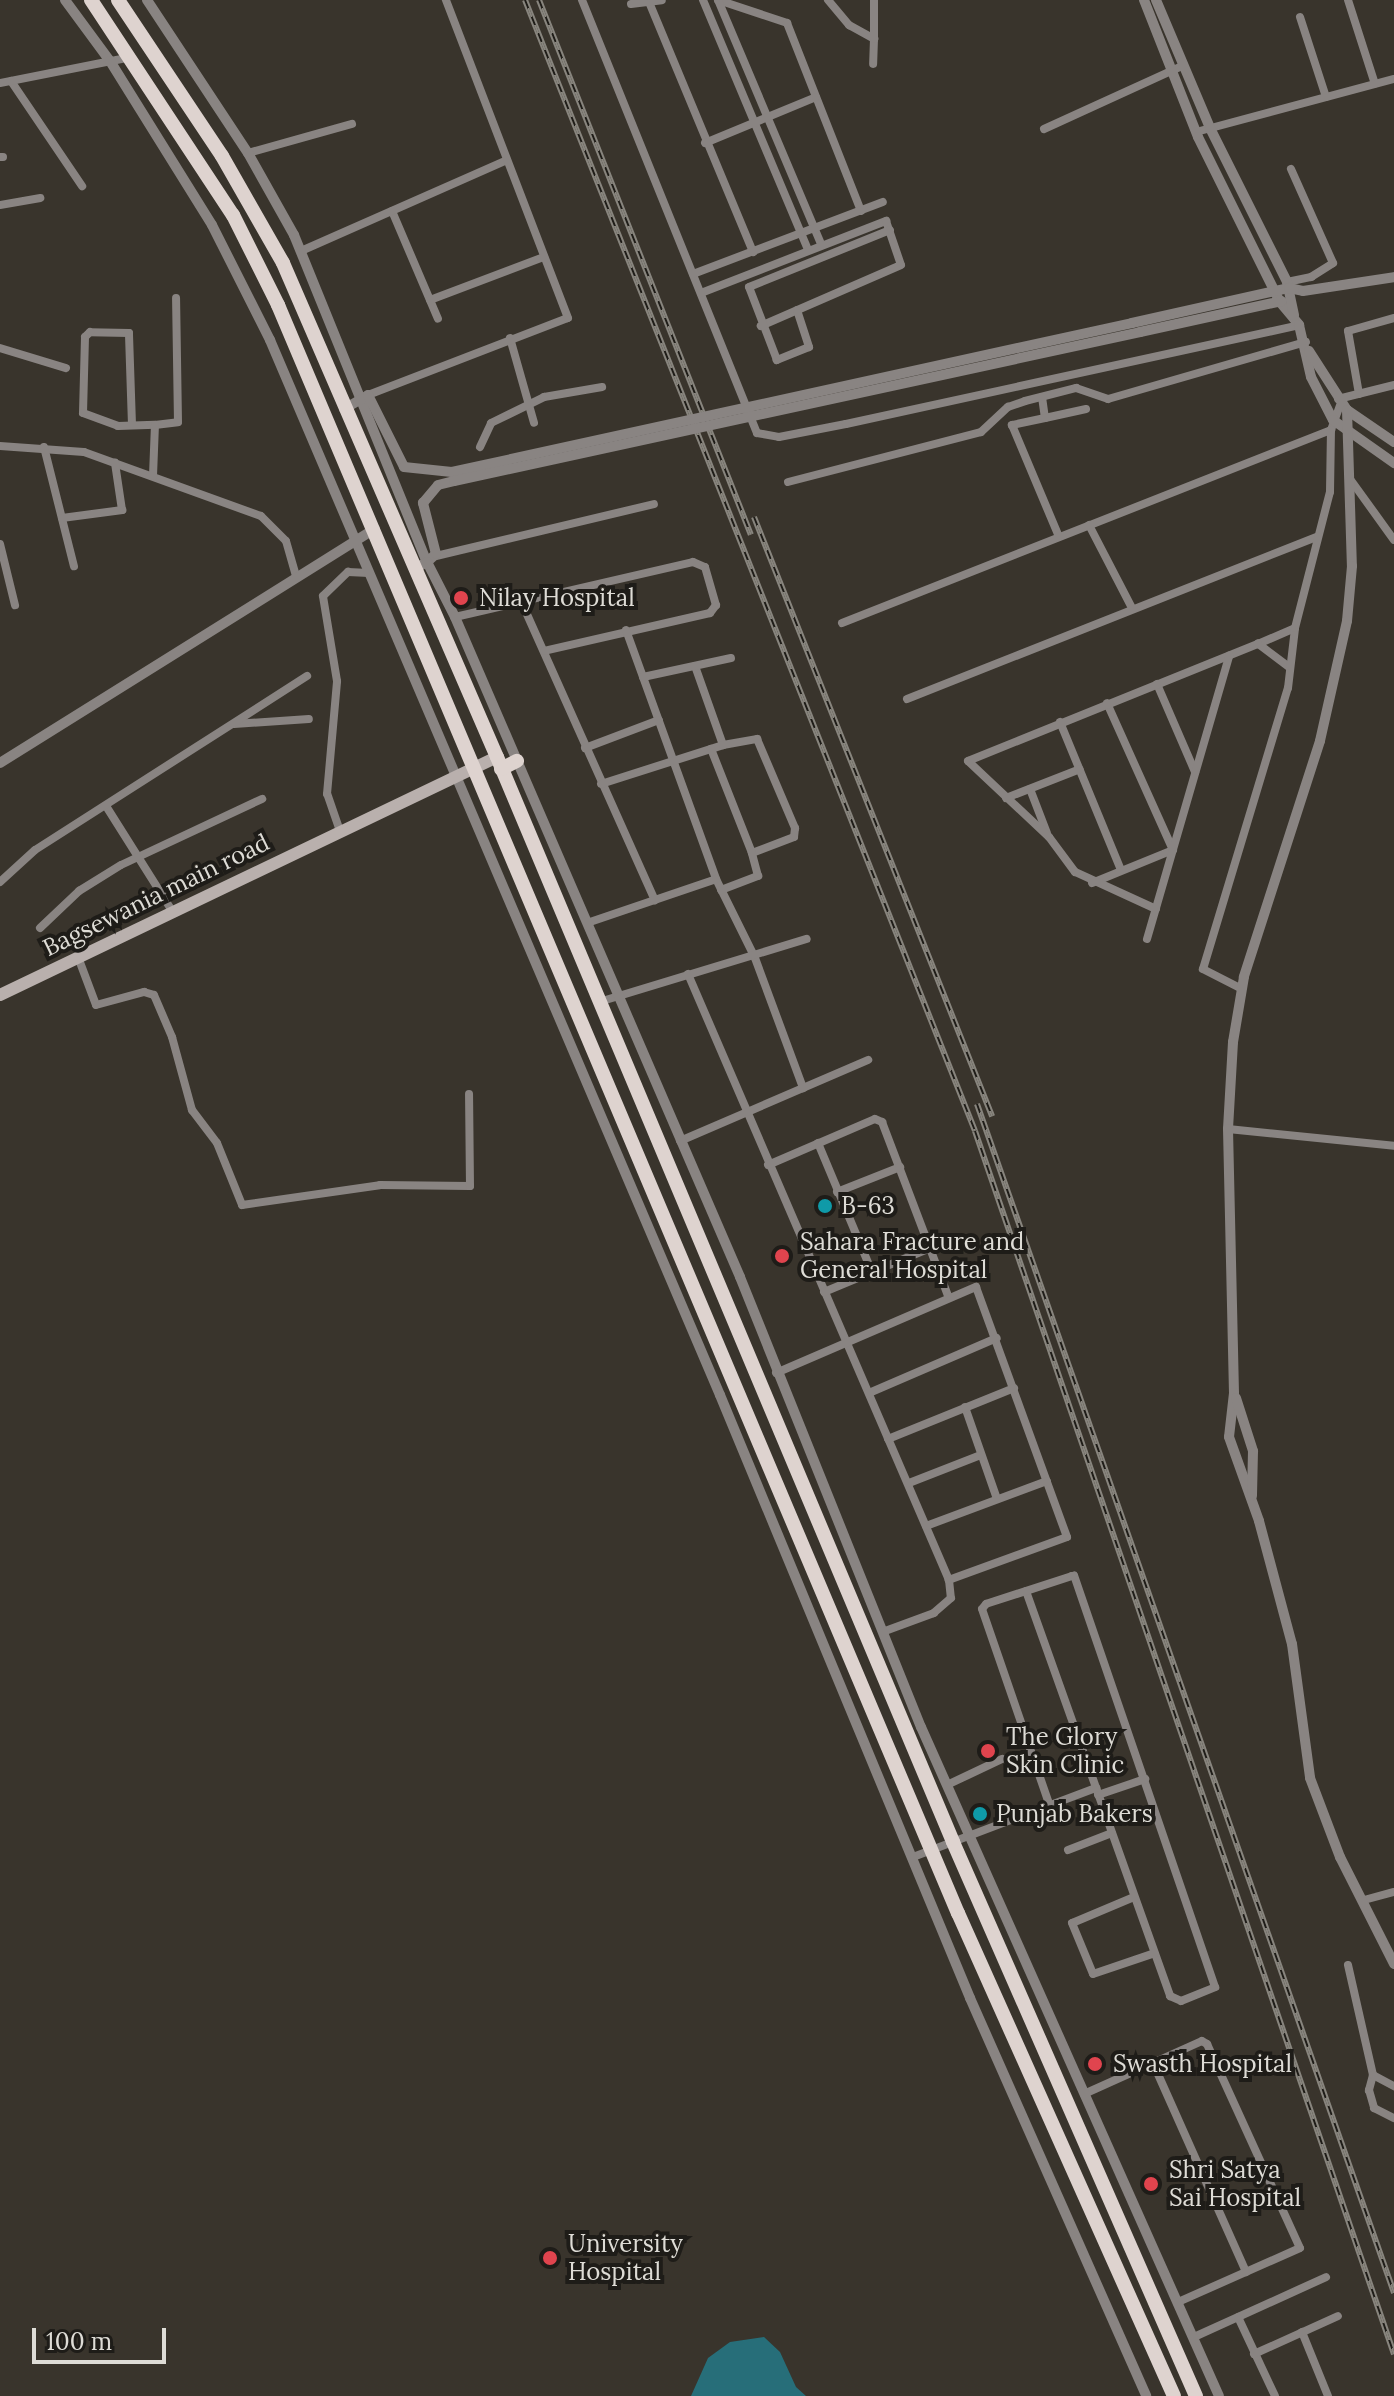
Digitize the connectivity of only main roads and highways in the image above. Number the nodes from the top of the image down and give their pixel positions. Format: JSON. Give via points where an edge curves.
{"nodes":[{"id":1,"x":91,"y":0,"type":"edge"},
{"id":2,"x":118,"y":0,"type":"edge"},
{"id":3,"x":517,"y":761,"type":"road end"},
{"id":4,"x":499,"y":763,"type":"junction"},
{"id":5,"x":476,"y":766,"type":"junction"},
{"id":6,"x":0,"y":995,"type":"edge"},
{"id":7,"x":1174,"y":2396,"type":"edge"},
{"id":8,"x":1196,"y":2396,"type":"edge"}],
"edges":[{"from":1,"to":5,"type":"main road","via":[[254,255]]},
{"from":2,"to":4,"type":"main road","via":[[269,236],[344,409],[426,562]]},
{"from":3,"to":4,"type":"main road"},
{"from":4,"to":5,"type":"main road","name":"Bagsewania main road"},
{"from":4,"to":8,"type":"main road","via":[[953,1842]]},
{"from":5,"to":6,"type":"main road","name":"Bagsewania main road"},
{"from":5,"to":7,"type":"main road","via":[[933,1850]]}]}
